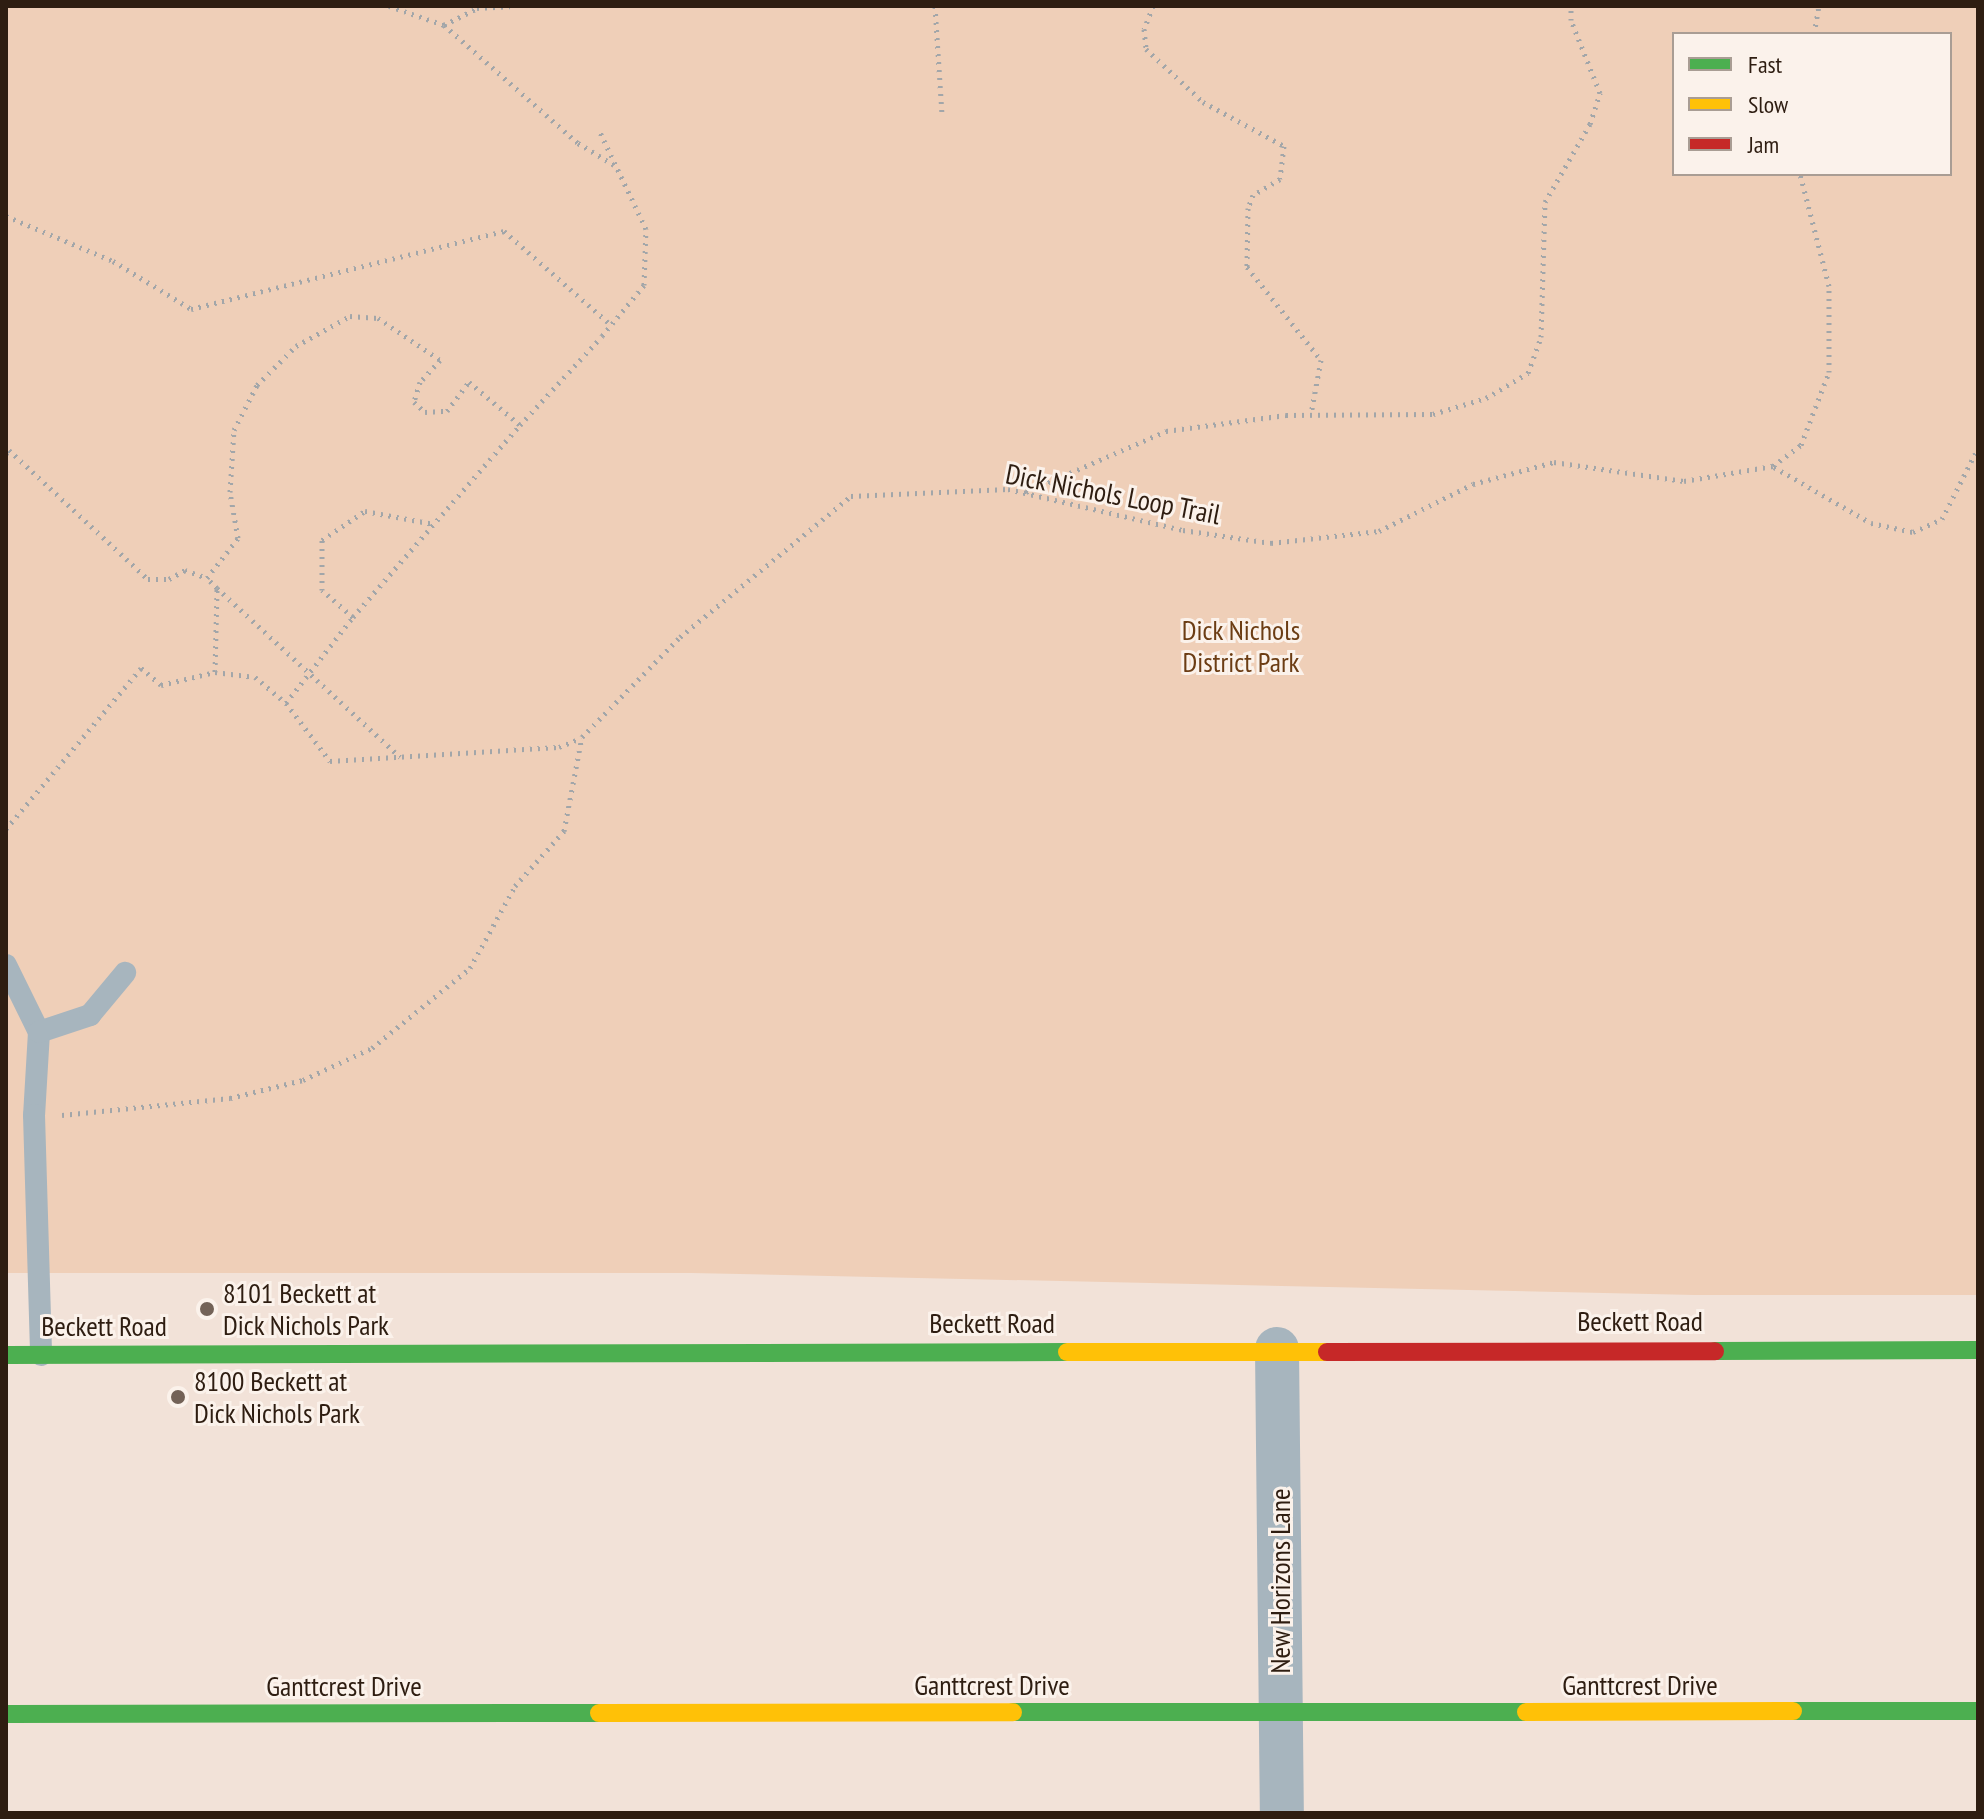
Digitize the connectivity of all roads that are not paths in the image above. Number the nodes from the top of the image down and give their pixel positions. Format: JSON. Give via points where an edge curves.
{"nodes":[{"id":1,"x":6,"y":965,"type":"edge"},
{"id":2,"x":125,"y":973,"type":"dead end"},
{"id":3,"x":39,"y":1032,"type":"junction"},
{"id":4,"x":1277,"y":1349,"type":"junction"},
{"id":5,"x":1978,"y":1350,"type":"edge"},
{"id":6,"x":6,"y":1355,"type":"edge"},
{"id":7,"x":41,"y":1355,"type":"junction"},
{"id":8,"x":1978,"y":1711,"type":"edge"},
{"id":9,"x":6,"y":1714,"type":"edge"},
{"id":10,"x":1281,"y":1714,"type":"junction"},
{"id":11,"x":1282,"y":1813,"type":"edge"}],
"edges":[{"from":1,"to":3,"type":"lane"},
{"from":2,"to":3,"type":"lane","via":[[90,1015]]},
{"from":3,"to":7,"type":"lane","via":[[34,1115]]},
{"from":4,"to":5,"type":"street","name":"Beckett Road"},
{"from":4,"to":7,"type":"street","name":"Beckett Road"},
{"from":4,"to":10,"type":"street","name":"New Horizons Lane"},
{"from":6,"to":7,"type":"street","name":"Beckett Road"},
{"from":8,"to":10,"type":"street","name":"Ganttcrest Drive"},
{"from":9,"to":10,"type":"street","name":"Ganttcrest Drive"},
{"from":10,"to":11,"type":"street","name":"New Horizons Lane"}]}
